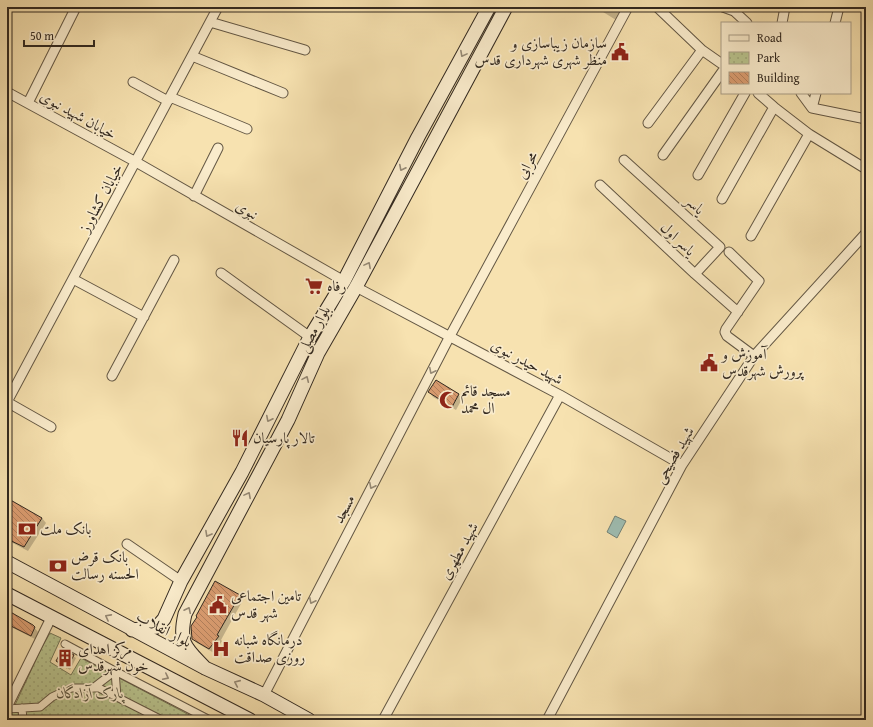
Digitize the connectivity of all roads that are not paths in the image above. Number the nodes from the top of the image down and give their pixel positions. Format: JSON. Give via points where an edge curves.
{"nodes":[{"id":1,"x":76,"y":7,"type":"edge"},
{"id":2,"x":218,"y":7,"type":"edge"},
{"id":3,"x":489,"y":7,"type":"edge"},
{"id":4,"x":506,"y":7,"type":"edge"},
{"id":5,"x":628,"y":7,"type":"edge"},
{"id":6,"x":657,"y":7,"type":"edge"},
{"id":7,"x":723,"y":7,"type":"edge"},
{"id":8,"x":785,"y":7,"type":"edge"},
{"id":9,"x":839,"y":7,"type":"edge"},
{"id":10,"x":734,"y":9,"type":"edge"},
{"id":11,"x":210,"y":22,"type":"junction"},
{"id":12,"x":746,"y":22,"type":"edge"},
{"id":13,"x":782,"y":22,"type":"edge"},
{"id":14,"x":834,"y":22,"type":"edge"},
{"id":15,"x":305,"y":50,"type":"dead end"},
{"id":16,"x":702,"y":50,"type":"junction"},
{"id":17,"x":192,"y":56,"type":"junction"},
{"id":18,"x":721,"y":63,"type":"edge"},
{"id":19,"x":721,"y":73,"type":"edge"},
{"id":20,"x":133,"y":82,"type":"dead end"},
{"id":21,"x":7,"y":92,"type":"edge"},
{"id":22,"x":283,"y":93,"type":"dead end"},
{"id":23,"x":744,"y":94,"type":"edge"},
{"id":24,"x":759,"y":94,"type":"edge"},
{"id":25,"x":802,"y":94,"type":"edge"},
{"id":26,"x":816,"y":94,"type":"edge"},
{"id":27,"x":169,"y":99,"type":"junction"},
{"id":28,"x":28,"y":103,"type":"junction"},
{"id":29,"x":774,"y":107,"type":"junction"},
{"id":30,"x":812,"y":108,"type":"junction"},
{"id":31,"x":866,"y":120,"type":"edge"},
{"id":32,"x":648,"y":123,"type":"dead end"},
{"id":33,"x":247,"y":129,"type":"dead end"},
{"id":34,"x":809,"y":134,"type":"junction"},
{"id":35,"x":218,"y":148,"type":"dead end"},
{"id":36,"x":663,"y":155,"type":"dead end"},
{"id":37,"x":624,"y":160,"type":"dead end"},
{"id":38,"x":136,"y":162,"type":"junction"},
{"id":39,"x":866,"y":166,"type":"edge"},
{"id":40,"x":698,"y":175,"type":"dead end"},
{"id":41,"x":600,"y":185,"type":"dead end"},
{"id":42,"x":194,"y":196,"type":"junction"},
{"id":43,"x":722,"y":199,"type":"dead end"},
{"id":44,"x":866,"y":233,"type":"edge"},
{"id":45,"x":751,"y":236,"type":"dead end"},
{"id":46,"x":729,"y":252,"type":"dead end"},
{"id":47,"x":174,"y":260,"type":"dead end"},
{"id":48,"x":221,"y":273,"type":"dead end"},
{"id":49,"x":695,"y":274,"type":"junction"},
{"id":50,"x":73,"y":279,"type":"junction"},
{"id":51,"x":344,"y":281,"type":"junction"},
{"id":52,"x":356,"y":287,"type":"junction"},
{"id":53,"x":738,"y":312,"type":"junction"},
{"id":54,"x":144,"y":317,"type":"junction"},
{"id":55,"x":450,"y":336,"type":"junction"},
{"id":56,"x":310,"y":337,"type":"junction"},
{"id":57,"x":754,"y":356,"type":"junction"},
{"id":58,"x":112,"y":376,"type":"dead end"},
{"id":59,"x":560,"y":395,"type":"junction"},
{"id":60,"x":7,"y":402,"type":"edge"},
{"id":61,"x":52,"y":427,"type":"dead end"},
{"id":62,"x":682,"y":465,"type":"junction"},
{"id":63,"x":126,"y":544,"type":"dead end"},
{"id":64,"x":7,"y":562,"type":"edge"},
{"id":65,"x":181,"y":581,"type":"junction"},
{"id":66,"x":7,"y":594,"type":"edge"},
{"id":67,"x":51,"y":618,"type":"junction"},
{"id":68,"x":132,"y":630,"type":"junction"},
{"id":69,"x":65,"y":644,"type":"dead end"},
{"id":70,"x":205,"y":668,"type":"junction"},
{"id":71,"x":114,"y":671,"type":"junction"},
{"id":72,"x":93,"y":688,"type":"junction"},
{"id":73,"x":264,"y":695,"type":"junction"},
{"id":74,"x":117,"y":697,"type":"junction"},
{"id":75,"x":7,"y":708,"type":"edge"},
{"id":76,"x":22,"y":708,"type":"junction"},
{"id":77,"x":23,"y":720,"type":"edge"},
{"id":78,"x":162,"y":720,"type":"edge"},
{"id":79,"x":210,"y":720,"type":"edge"},
{"id":80,"x":250,"y":720,"type":"edge"},
{"id":81,"x":308,"y":720,"type":"edge"},
{"id":82,"x":382,"y":720,"type":"edge"},
{"id":83,"x":547,"y":720,"type":"edge"}],
"edges":[{"from":1,"to":28,"type":"street"},
{"from":2,"to":11,"type":"street","name":"خیابان کشاورز"},
{"from":3,"to":51,"type":"main road","name":"بلوار مصلی","one_way":true},
{"from":52,"to":4,"type":"main road","name":"بلوار مصلی","one_way":true},
{"from":5,"to":55,"type":"street","name":"محرابی"},
{"from":6,"to":16,"type":"street"},
{"from":7,"to":10,"type":"street"},
{"from":8,"to":13,"type":"street"},
{"from":9,"to":14,"type":"street"},
{"from":10,"to":12,"type":"street"},
{"from":11,"to":15,"type":"street"},
{"from":11,"to":17,"type":"street","name":"خیابان کشاورز"},
{"from":16,"to":18,"type":"street"},
{"from":16,"to":32,"type":"street"},
{"from":17,"to":22,"type":"street"},
{"from":17,"to":27,"type":"street","name":"خیابان کشاورز"},
{"from":19,"to":36,"type":"street"},
{"from":20,"to":27,"type":"street"},
{"from":21,"to":28,"type":"street","name":"خیابان شهید نبوی"},
{"from":23,"to":40,"type":"street"},
{"from":24,"to":29,"type":"street"},
{"from":25,"to":30,"type":"street"},
{"from":26,"to":30,"type":"street"},
{"from":27,"to":33,"type":"street"},
{"from":27,"to":38,"type":"street","name":"خیابان کشاورز"},
{"from":28,"to":38,"type":"street","name":"خیابان شهید نبوی"},
{"from":29,"to":34,"type":"street"},
{"from":29,"to":43,"type":"street"},
{"from":30,"to":31,"type":"street"},
{"from":34,"to":39,"type":"street"},
{"from":34,"to":45,"type":"street"},
{"from":35,"to":42,"type":"street"},
{"from":37,"to":49,"type":"street","name":"یاسر","via":[[720,247]]},
{"from":38,"to":42,"type":"street","name":"نبوی"},
{"from":38,"to":50,"type":"street","name":"خیابان کشاورز"},
{"from":41,"to":49,"type":"street","name":"یاسر اول"},
{"from":42,"to":51,"type":"street","name":"نبوی"},
{"from":44,"to":57,"type":"street","name":"شهید فصیحی"},
{"from":46,"to":53,"type":"street","via":[[759,281]]},
{"from":47,"to":54,"type":"street"},
{"from":48,"to":56,"type":"street"},
{"from":49,"to":53,"type":"street","name":"یاسر اول"},
{"from":50,"to":54,"type":"street"},
{"from":50,"to":60,"type":"street","name":"خیابان کشاورز"},
{"from":51,"to":52,"type":"main road"},
{"from":51,"to":56,"type":"main road","name":"بلوار مصلی"},
{"from":52,"to":55,"type":"street","name":"شهید حیدر نبوی"},
{"from":70,"to":52,"type":"main road","name":"بلوار مصلی","one_way":true,"via":[[186,648],[182,635],[185,614],[288,420],[318,353]]},
{"from":53,"to":57,"type":"street","via":[[725,332]]},
{"from":54,"to":58,"type":"street"},
{"from":55,"to":59,"type":"street","name":"شهید حیدر نبوی"},
{"from":55,"to":73,"type":"street","name":"مسجد","one_way":true},
{"from":56,"to":65,"type":"main road","name":"بلوار مصلی","one_way":true,"via":[[242,472]]},
{"from":57,"to":62,"type":"street","name":"شهید فصیحی"},
{"from":59,"to":62,"type":"street","name":"شهید حیدر نبوی"},
{"from":59,"to":82,"type":"street","name":"شهید مطهری"},
{"from":60,"to":61,"type":"street"},
{"from":62,"to":83,"type":"street","name":"شهید فصیحی"},
{"from":63,"to":65,"type":"street"},
{"from":68,"to":64,"type":"main road","name":"بلوار انقلاب","one_way":true},
{"from":65,"to":68,"type":"main road","name":"بلوار مصلی","via":[[164,619],[157,627]]},
{"from":66,"to":67,"type":"main road"},
{"from":67,"to":75,"type":"street"},
{"from":67,"to":80,"type":"main road","one_way":true},
{"from":68,"to":70,"type":"main road","name":"بلوار انقلاب"},
{"from":69,"to":71,"type":"street"},
{"from":73,"to":70,"type":"main road","name":"بلوار انقلاب","one_way":true},
{"from":71,"to":72,"type":"street"},
{"from":71,"to":74,"type":"street"},
{"from":71,"to":79,"type":"street"},
{"from":72,"to":74,"type":"street","via":[[100,688]]},
{"from":72,"to":76,"type":"street","via":[[71,688],[52,697],[40,707]]},
{"from":73,"to":81,"type":"main road","name":"بلوار انقلاب"},
{"from":74,"to":78,"type":"street"},
{"from":75,"to":76,"type":"street"},
{"from":76,"to":77,"type":"street"}]}
